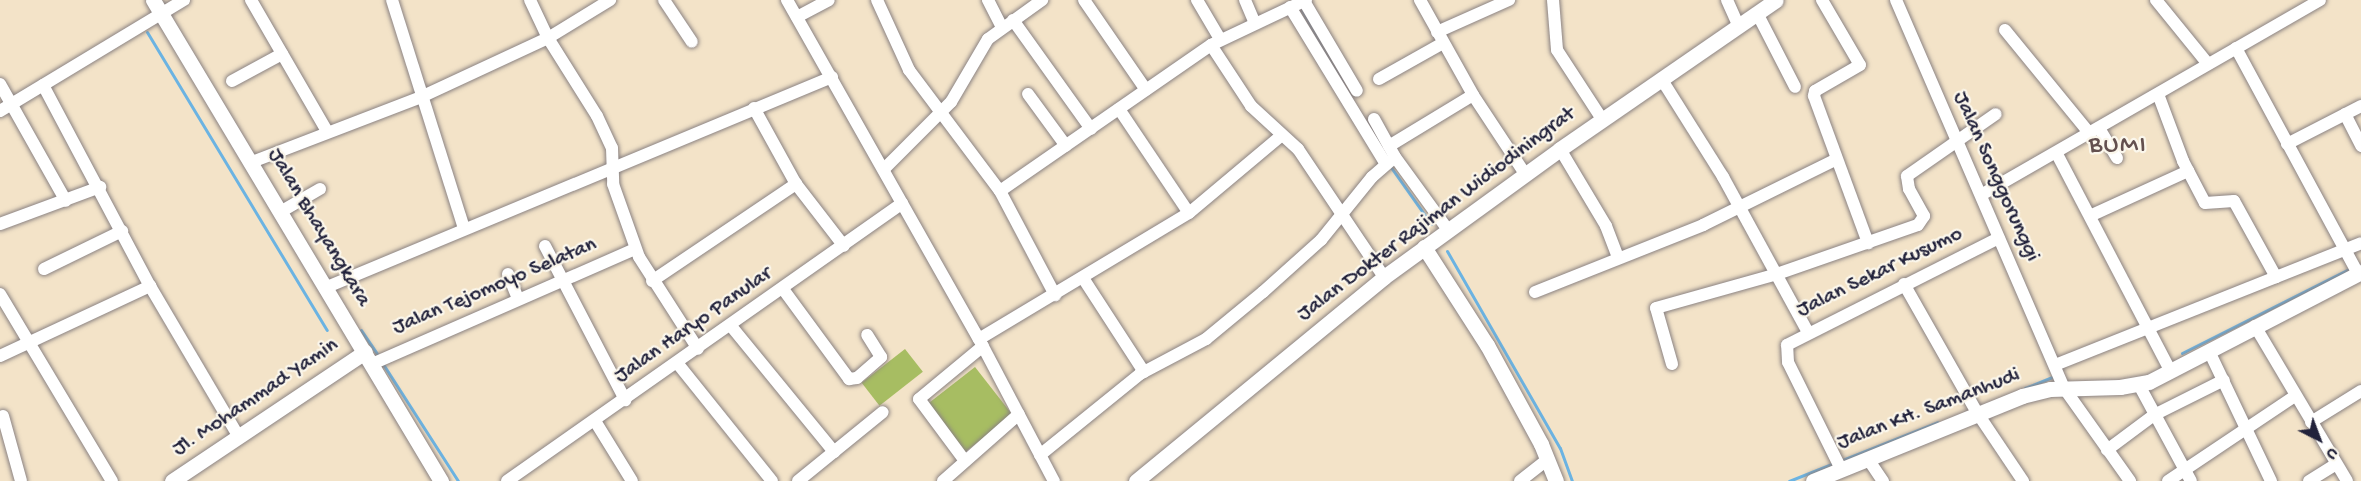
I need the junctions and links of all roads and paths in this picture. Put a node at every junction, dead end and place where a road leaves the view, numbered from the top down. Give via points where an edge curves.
1 (153, 0) edge
2 (184, 0) edge
3 (251, 0) edge
4 (392, 0) edge
5 (530, 0) edge
6 (610, 0) edge
7 (664, 0) edge
8 (787, 0) edge
9 (829, 0) edge
10 (877, 0) edge
11 (988, 0) edge
12 (1042, 0) edge
13 (1084, 0) edge
14 (1197, 0) edge
15 (1245, 0) edge
16 (1420, 0) edge
17 (1509, 0) edge
18 (1553, 0) edge
19 (1727, 0) edge
20 (1776, 0) edge
21 (1822, 0) edge
22 (1896, 0) edge
23 (2320, 0) edge
24 (2161, 2) edge
25 (1298, 3) edge
26 (1491, 3) edge
27 (1757, 13) junction
28 (161, 14) junction
29 (797, 17) junction
30 (1013, 20) junction
31 (1255, 23) junction
32 (1738, 25) junction
33 (1002, 28) junction
34 (2005, 30) dead end
35 (1440, 37) junction
36 (548, 38) junction
37 (692, 42) dead end
38 (1216, 42) junction
39 (2236, 48) junction
40 (282, 54) junction
41 (2208, 64) junction
42 (832, 77) junction
43 (1379, 79) dead end
44 (1662, 80) junction
45 (232, 81) dead end
46 (0, 84) edge
47 (43, 85) junction
48 (1795, 87) dead end
49 (1146, 90) junction
50 (1358, 91) dead end
51 (1028, 94) dead end
52 (2158, 94) junction
53 (1473, 95) junction
54 (421, 97) junction
55 (11, 104) junction
56 (2361, 106) edge
57 (754, 108) junction
58 (1119, 109) junction
59 (0, 111) edge
60 (940, 114) junction
61 (1996, 114) dead end
62 (2345, 114) junction
63 (1374, 119) dead end
64 (1602, 119) junction
65 (1091, 129) junction
66 (327, 131) junction
67 (2095, 131) junction
68 (1282, 135) junction
69 (1955, 142) junction
70 (2287, 144) junction
71 (1066, 146) junction
72 (2361, 146) edge
73 (1560, 149) junction
74 (2057, 154) junction
75 (1390, 158) junction
76 (2117, 158) dead end
77 (1837, 159) junction
78 (252, 162) junction
79 (612, 166) junction
80 (884, 169) junction
81 (2188, 171) junction
82 (1525, 174) junction
83 (796, 184) junction
84 (100, 187) junction
85 (320, 189) dead end
86 (1000, 191) junction
87 (1981, 195) junction
88 (66, 201) junction
89 (902, 203) junction
90 (1738, 207) junction
91 (282, 211) junction
92 (1189, 213) junction
93 (2092, 215) junction
94 (1341, 216) junction
95 (0, 224) edge
96 (464, 228) junction
97 (1448, 230) junction
98 (122, 231) junction
99 (1999, 238) junction
100 (1868, 243) junction
101 (2361, 243) edge
102 (545, 246) dead end
103 (844, 246) junction
104 (1424, 247) junction
105 (636, 249) junction
106 (2345, 249) junction
107 (1618, 257) junction
108 (44, 269) dead end
109 (2356, 269) edge
110 (508, 274) dead end
111 (1777, 274) junction
112 (1384, 277) junction
113 (2276, 277) junction
114 (1083, 278) junction
115 (561, 281) junction
116 (652, 281) junction
117 (1904, 284) junction
118 (150, 286) junction
119 (327, 286) junction
120 (783, 289) junction
121 (1536, 292) dead end
122 (0, 294) edge
123 (1055, 295) junction
124 (518, 299) junction
125 (731, 326) junction
126 (2255, 326) junction
127 (2148, 327) junction
128 (1808, 332) junction
129 (867, 335) dead end
130 (31, 342) junction
131 (981, 342) junction
132 (698, 350) junction
133 (2209, 351) junction
134 (0, 356) edge
135 (375, 359) junction
136 (678, 364) junction
137 (1672, 364) dead end
138 (2170, 370) junction
139 (1144, 372) junction
140 (2059, 376) junction
141 (2224, 380) junction
142 (2139, 385) junction
143 (2361, 391) edge
144 (2295, 396) junction
145 (625, 400) junction
146 (1975, 409) junction
147 (883, 412) dead end
148 (1019, 414) junction
149 (2154, 415) junction
150 (3, 416) dead end
151 (595, 421) junction
152 (2311, 422) junction
153 (2247, 426) junction
154 (239, 437) junction
155 (2107, 450) junction
156 (834, 452) junction
157 (1040, 455) junction
158 (1548, 459) junction
159 (1868, 459) junction
160 (965, 461) junction
161 (2336, 464) junction
162 (1840, 467) junction
163 (2184, 468) junction
164 (2124, 479) edge
165 (628, 480) edge
166 (21, 481) edge
167 (112, 481) edge
168 (172, 481) edge
169 (441, 481) edge
170 (507, 481) edge
171 (772, 481) edge
172 (798, 481) edge
173 (943, 481) edge
174 (1054, 481) edge
175 (1136, 481) edge
176 (1520, 481) edge
177 (1556, 481) edge
178 (1813, 481) edge
179 (1882, 481) edge
180 (2023, 481) edge
181 (2168, 481) edge
182 (2191, 481) edge
183 (2271, 481) edge
184 (2308, 481) edge
185 (2347, 481) edge

1 - 28 main road, Jalan Bhayangkara
2 - 28 street
3 - 40 street
4 - 54 street
5 - 36 street
6 - 36 street
7 - 37 street
8 - 29 street
9 - 29 street
10 - 60 street via 900,53
11 - 33 street
12 - 30 street
13 - 49 street
14 - 38 street
15 - 31 street
16 - 35 street
17 - 26 street
18 - 64 street via 1557,50
19 - 32 street
20 - 27 main road, Jalan Dokter Rajiman Widiodiningrat
21 - 77 street via 1860,65 1814,93
22 - 69 street, Jalan Songgorunggi
23 - 39 street
24 - 41 street
25 - 31 street
25 - 50 street
25 - 75 street
26 - 35 street
27 - 32 main road, Jalan Dokter Rajiman Widiodiningrat
27 - 48 street
28 - 47 street
28 - 78 main road, Jalan Bhayangkara
29 - 42 street
30 - 33 street
30 - 65 street
31 - 38 street
32 - 44 main road, Jalan Dokter Rajiman Widiodiningrat
33 - 60 street via 979,49 958,93
34 - 67 street
35 - 43 street
35 - 53 street
36 - 54 street
36 - 79 street via 597,116 612,148
38 - 49 street
38 - 68 street via 1251,106
39 - 41 street
39 - 70 street
40 - 45 street
40 - 66 street
41 - 52 street
42 - 57 street
42 - 80 street
44 - 64 main road, Jalan Dokter Rajiman Widiodiningrat
44 - 90 street
46 - 55 street
47 - 55 street
47 - 84 street
49 - 58 street
51 - 71 street
52 - 67 street
52 - 81 street
53 - 75 street
53 - 82 street
54 - 66 street
54 - 96 street
55 - 59 street
55 - 88 street
56 - 62 street
57 - 79 street
57 - 83 street
58 - 65 street
58 - 92 street
60 - 80 street
60 - 86 street
61 - 69 street
62 - 70 street
62 - 72 street
63 - 75 street
64 - 73 main road, Jalan Dokter Rajiman Widiodiningrat
65 - 71 street
66 - 78 street
67 - 74 street
67 - 76 street
68 - 92 street
68 - 94 street via 1316,174
69 - 87 street, Jalan Songgorunggi
69 - 100 street via 1907,176 1909,189 1924,216 1922,223
70 - 106 street
71 - 86 street
73 - 82 main road, Jalan Dokter Rajiman Widiodiningrat
73 - 107 street via 1602,220
74 - 87 street
74 - 93 street
75 - 94 street
75 - 97 street
77 - 90 street
77 - 100 street
78 - 91 main road, Jalan Bhayangkara
79 - 96 street
79 - 105 street via 613,184
80 - 89 street
81 - 93 street
81 - 113 street via 2205,203 2234,201
82 - 97 main road, Jalan Dokter Rajiman Widiodiningrat
83 - 103 street
83 - 116 street
84 - 88 street
84 - 98 street
85 - 91 street
86 - 123 street
87 - 99 street, Jalan Songgorunggi
88 - 95 street
89 - 103 street, Jalan Haryo Panular
89 - 131 street
90 - 107 street via 1703,225
90 - 111 street
91 - 119 main road, Jalan Bhayangkara
92 - 114 street
93 - 127 street
94 - 112 street
94 - 139 street via 1305,256 1206,339
96 - 119 street
97 - 104 main road, Jalan Dokter Rajiman Widiodiningrat
98 - 108 street
98 - 118 street
99 - 117 street, Jalan Sekar Kusumo
99 - 140 street, Jalan Songgorunggi
100 - 111 street
101 - 106 street
102 - 115 street
103 - 120 street, Jalan Haryo Panular
104 - 112 main road, Jalan Dokter Rajiman Widiodiningrat
104 - 158 main road via 1487,345
105 - 115 street, Jalan Tejomoyo Selatan
105 - 116 street
106 - 109 street
106 - 113 street
107 - 121 street
109 - 126 main road, Jalan KH. Samanhudi
110 - 124 street
111 - 128 street
111 - 137 street via 1656,308
112 - 175 main road, Jalan Dokter Rajiman Widiodiningrat
113 - 127 street
114 - 123 street
114 - 139 street
115 - 124 street, Jalan Tejomoyo Selatan
115 - 145 street
116 - 132 street
117 - 128 street, Jalan Sekar Kusumo
117 - 146 street
118 - 130 street
118 - 154 street
119 - 135 main road, Jalan Bhayangkara
120 - 125 street, Jalan Haryo Panular
120 - 129 street via 849,379 857,378 881,357
122 - 130 street
123 - 131 street
124 - 135 street, Jalan Tejomoyo Selatan
125 - 132 street, Jalan Haryo Panular
125 - 156 street
126 - 133 main road, Jalan KH. Samanhudi
126 - 144 street
127 - 138 street
127 - 140 street
128 - 162 street, Jalan Sekar Kusumo via 1791,342 1786,357
130 - 134 street
130 - 167 street
131 - 148 street
131 - 160 street via 919,399
132 - 136 street, Jalan Haryo Panular
133 - 138 main road, Jalan KH. Samanhudi
133 - 141 street
135 - 154 main road, Jl. Mohammad Yamin
135 - 169 main road, Jalan Bhayangkara
136 - 145 street, Jalan Haryo Panular
136 - 171 street
138 - 142 main road, Jalan KH. Samanhudi
139 - 157 street
140 - 142 main road, Jalan KH. Samanhudi
140 - 146 main road, Jalan KH. Samanhudi via 2022,396
140 - 155 street, Jalan Songgorunggi
141 - 149 street
141 - 153 street
142 - 149 street
143 - 152 street
144 - 152 street
144 - 153 street
145 - 151 street, Jalan Haryo Panular
146 - 159 main road, Jalan KH. Samanhudi
146 - 180 street
147 - 156 street
148 - 157 street
148 - 160 street
149 - 155 street
149 - 163 street
150 - 166 street
151 - 165 street
151 - 170 street, Jalan Haryo Panular
152 - 161 street
153 - 163 street
153 - 183 street
154 - 168 main road, Jl. Mohammad Yamin
155 - 164 street, Jalan Songgorunggi
156 - 172 street
157 - 174 street
158 - 176 street
158 - 177 main road
159 - 162 main road, Jalan KH. Samanhudi
159 - 179 street
160 - 173 street
161 - 184 street
161 - 185 street
162 - 178 main road, Jalan KH. Samanhudi
163 - 181 street
163 - 182 street

